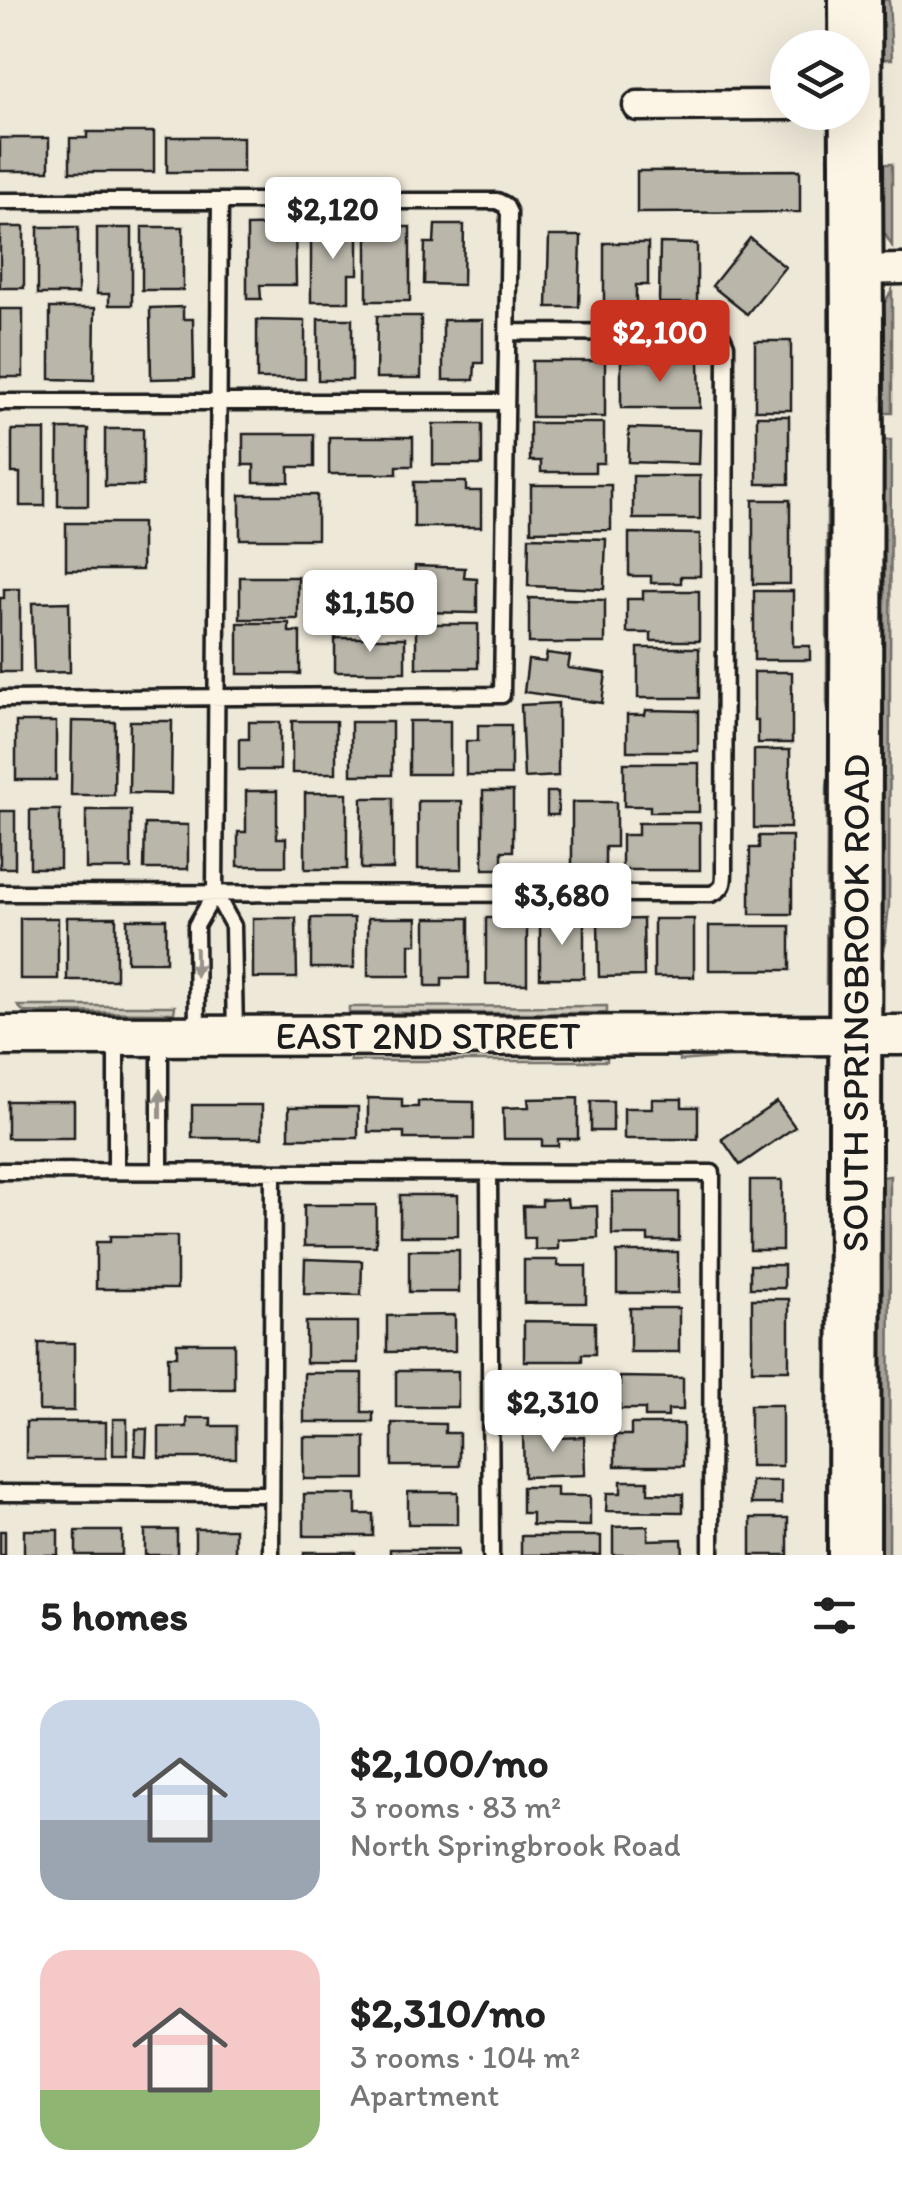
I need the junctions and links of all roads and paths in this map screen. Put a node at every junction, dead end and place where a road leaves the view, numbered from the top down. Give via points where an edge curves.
1 (855, 0) edge
2 (855, 30) edge
3 (638, 106) dead end
4 (770, 106) edge
5 (859, 130) edge
6 (220, 201) junction
7 (0, 202) edge
8 (880, 270) edge
9 (508, 332) junction
10 (0, 402) edge
11 (218, 402) junction
12 (506, 402) junction
13 (216, 697) junction
14 (0, 699) edge
15 (0, 893) edge
16 (215, 893) junction
17 (879, 1035) edge
18 (0, 1036) edge
19 (116, 1036) junction
20 (179, 1036) junction
21 (235, 1036) junction
22 (0, 1171) edge
23 (116, 1171) junction
24 (160, 1171) junction
25 (273, 1172) junction
26 (489, 1172) junction
27 (0, 1493) edge
28 (271, 1494) junction
29 (271, 1555) edge
30 (491, 1555) edge
31 (711, 1555) edge
32 (854, 1555) edge

1 - 2 highway, SOUTH SPRINGBROOK ROAD
3 - 4 street
5 - 8 highway, SOUTH SPRINGBROOK ROAD
6 - 7 lane
6 - 9 lane via 497,201 509,213
6 - 11 lane
8 - 17 highway, SOUTH SPRINGBROOK ROAD via 857,452
9 - 12 lane
9 - 16 lane via 714,333 726,344 724,885 712,894
10 - 11 lane
11 - 12 lane
11 - 13 lane
12 - 13 lane via 502,694
13 - 14 lane
13 - 16 lane
15 - 16 lane
16 -> 20 lane via 196,926
16 - 21 lane via 233,926
17 - 21 street, EAST 2ND STREET
17 - 32 highway, SOUTH SPRINGBROOK ROAD
18 - 19 street, EAST 2ND STREET
19 - 20 street, EAST 2ND STREET
19 - 23 lane
20 - 21 street, EAST 2ND STREET
24 -> 20 lane
22 - 23 lane
23 - 24 lane
24 - 25 lane
25 - 26 lane
25 - 28 lane
26 - 30 lane
26 - 31 lane via 712,1172
27 - 28 lane
28 - 29 lane

